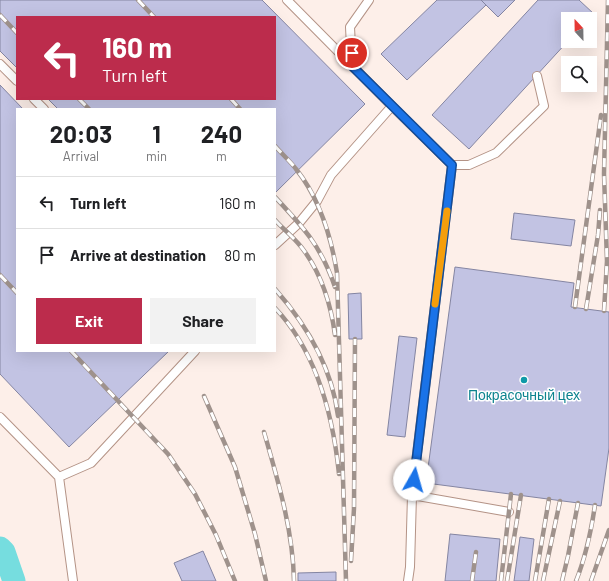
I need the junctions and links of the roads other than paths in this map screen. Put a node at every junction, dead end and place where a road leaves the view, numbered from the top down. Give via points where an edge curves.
1 (287, 0) edge
2 (369, 0) edge
3 (0, 64) edge
4 (352, 66) junction
5 (537, 76) dead end
6 (16, 80) edge
7 (35, 100) edge
8 (392, 106) junction
9 (43, 108) edge
10 (452, 165) junction
11 (276, 244) edge
12 (194, 352) edge
13 (0, 417) edge
14 (60, 477) junction
15 (412, 495) junction
16 (509, 512) dead end
17 (73, 581) edge
18 (408, 581) edge

1 - 4 lane
2 - 4 lane via 350,27
3 - 6 lane
4 - 8 lane
5 - 10 lane via 544,106 496,153 469,165
7 - 9 lane
8 - 10 lane
8 - 11 lane via 331,175 317,201 299,223
10 - 15 lane
12 - 14 lane via 90,463
13 - 14 lane
14 - 17 lane
15 - 16 lane
15 - 18 lane

